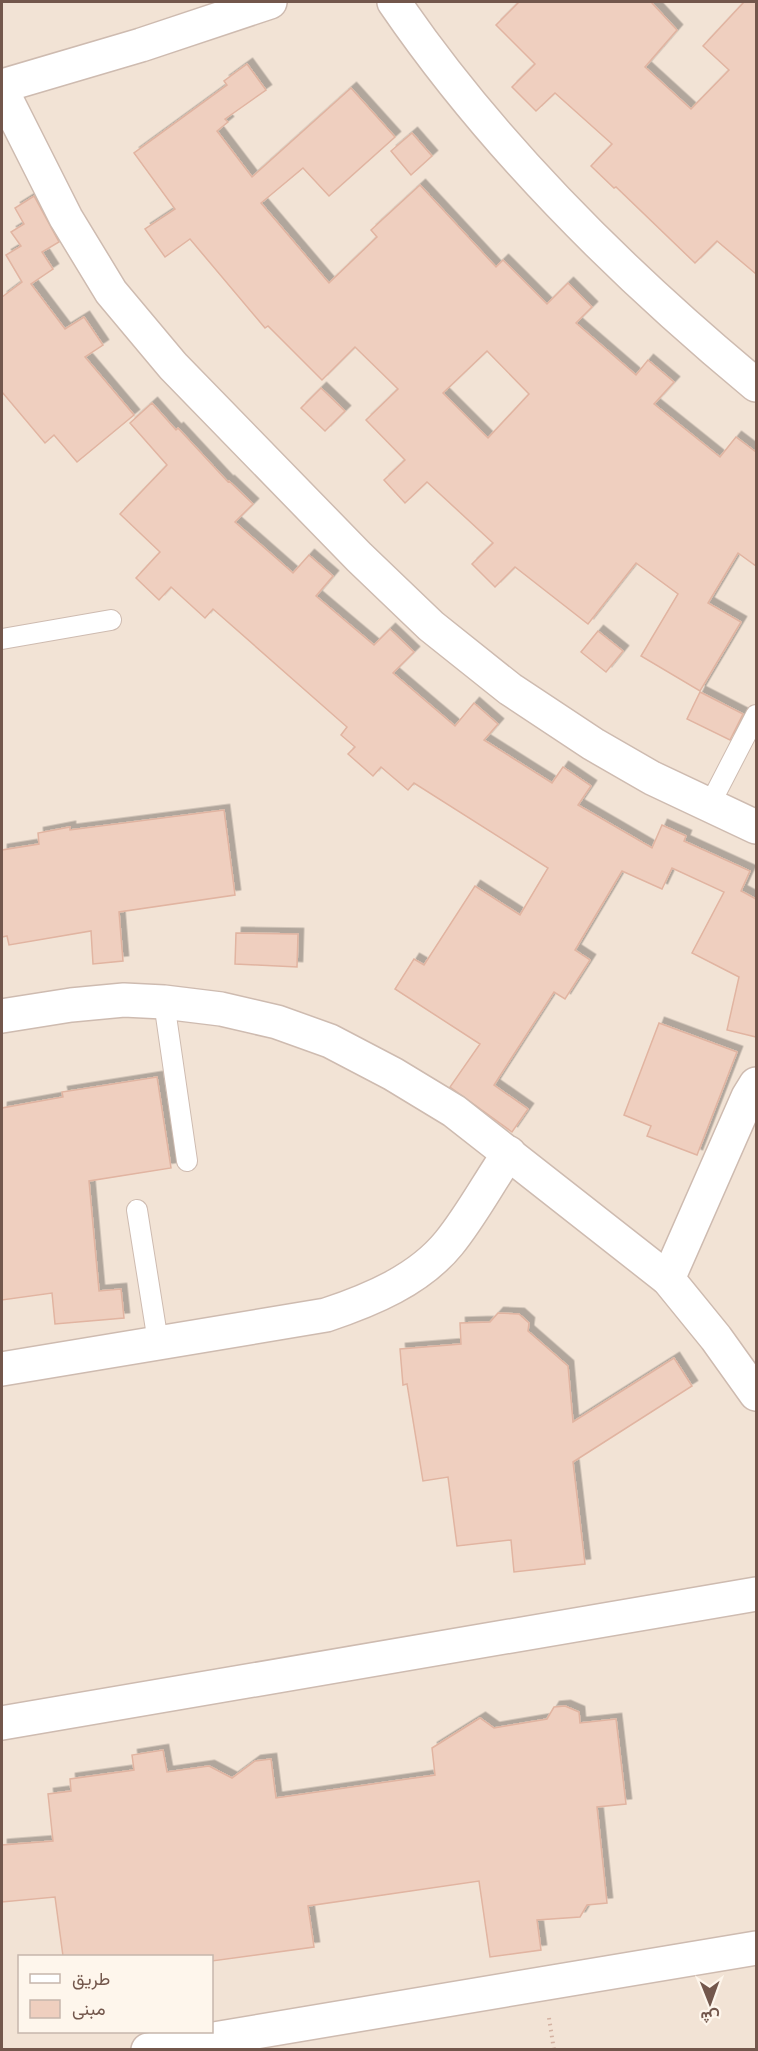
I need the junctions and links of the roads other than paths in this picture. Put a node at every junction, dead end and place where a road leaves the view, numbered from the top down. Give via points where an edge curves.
1 (270, 2) edge
2 (394, 2) edge
3 (4, 102) edge
4 (756, 385) edge
5 (111, 620) dead end
6 (2, 639) edge
7 (756, 715) edge
8 (709, 806) junction
9 (756, 827) edge
10 (164, 1002) junction
11 (2, 1016) edge
12 (756, 1084) edge
13 (508, 1153) junction
14 (187, 1161) dead end
15 (136, 1210) dead end
16 (668, 1279) junction
17 (158, 1342) junction
18 (2, 1369) edge
19 (756, 1394) edge
20 (756, 1594) edge
21 (2, 1723) edge
22 (756, 1948) edge
23 (148, 2049) edge

1 - 3 street via 141,45
2 - 4 street via 431,56 555,198 691,331
3 - 8 street via 111,292 173,366 359,557 431,626 510,689 593,744
5 - 6 lane
7 - 8 lane
8 - 9 street
10 - 11 street via 114,1001
10 - 13 street via 277,1022 330,1041 454,1111
10 - 14 lane
12 - 16 street
13 - 16 street
13 - 17 street via 449,1244 393,1288 326,1315
15 - 17 lane
16 - 19 street
17 - 18 street
20 - 21 street
22 - 23 street

